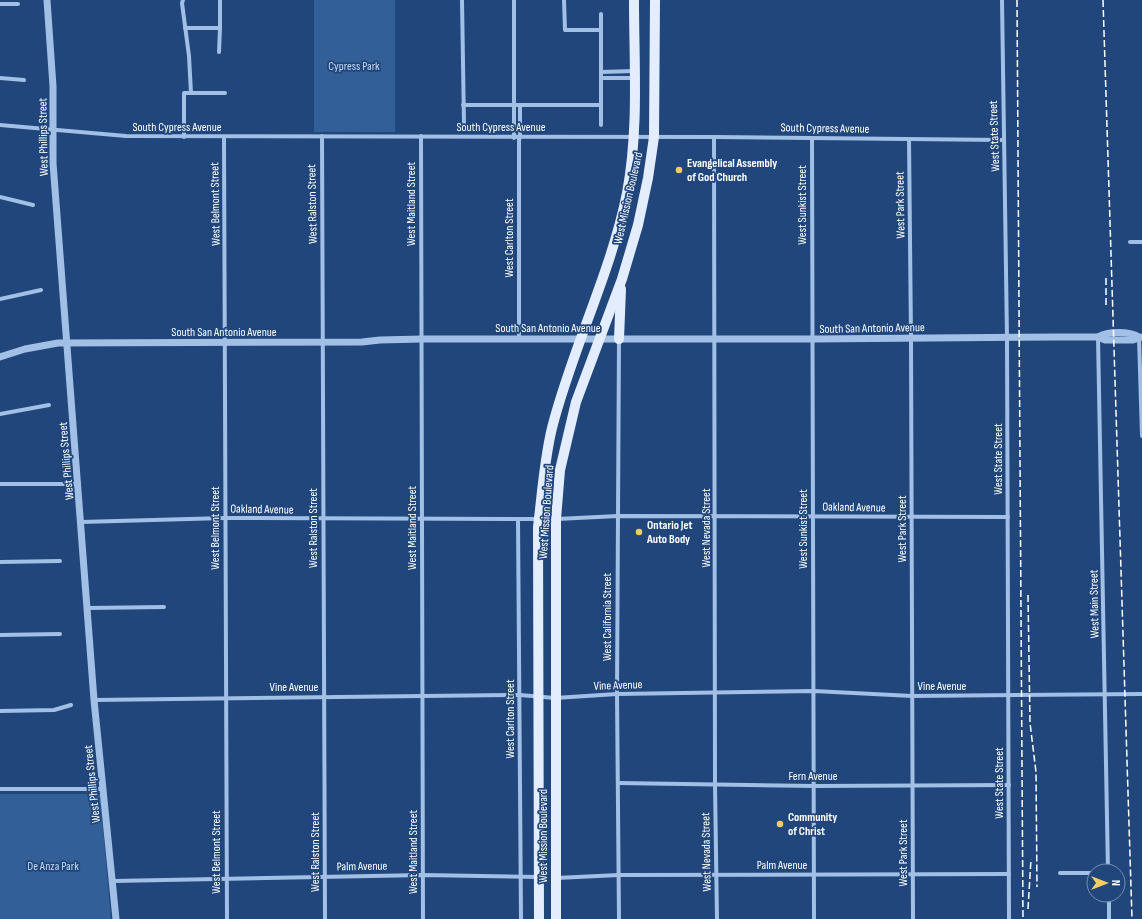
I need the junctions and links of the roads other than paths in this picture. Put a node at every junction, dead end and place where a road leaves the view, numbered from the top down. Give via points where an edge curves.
1 (47, 0) edge
2 (184, 0) edge
3 (220, 0) edge
4 (462, 0) edge
5 (514, 0) edge
6 (564, 0) edge
7 (634, 0) edge
8 (655, 0) edge
9 (1002, 0) edge
10 (0, 4) edge
11 (18, 4) dead end
12 (601, 14) dead end
13 (185, 28) junction
14 (220, 28) junction
15 (601, 30) junction
16 (219, 52) dead end
17 (601, 72) junction
18 (634, 74) junction
19 (0, 78) edge
20 (601, 78) junction
21 (24, 80) dead end
22 (191, 93) junction
23 (225, 93) dead end
24 (463, 105) junction
25 (514, 105) junction
26 (520, 105) junction
27 (601, 105) junction
28 (464, 124) dead end
29 (0, 125) edge
30 (601, 125) dead end
31 (52, 131) junction
32 (322, 136) junction
33 (421, 136) junction
34 (184, 137) junction
35 (224, 137) junction
36 (635, 137) junction
37 (654, 137) junction
38 (714, 137) junction
39 (518, 138) junction
40 (812, 138) junction
41 (909, 140) junction
42 (1003, 140) junction
43 (0, 197) edge
44 (33, 205) dead end
45 (1130, 242) dead end
46 (1142, 242) edge
47 (622, 279) junction
48 (41, 290) dead end
49 (0, 299) edge
50 (1098, 337) junction
51 (1141, 337) edge
52 (911, 338) junction
53 (1008, 338) junction
54 (422, 339) junction
55 (519, 339) junction
56 (580, 339) junction
57 (599, 339) junction
58 (619, 339) junction
59 (715, 339) junction
60 (813, 339) junction
61 (324, 342) junction
62 (226, 343) junction
63 (68, 344) junction
64 (0, 357) edge
65 (49, 405) dead end
66 (0, 414) edge
67 (1142, 436) edge
68 (0, 484) edge
69 (79, 484) junction
70 (618, 516) junction
71 (716, 516) junction
72 (812, 516) junction
73 (912, 517) junction
74 (1008, 517) junction
75 (225, 518) junction
76 (421, 518) junction
77 (518, 518) junction
78 (323, 519) junction
79 (539, 519) junction
80 (556, 519) junction
81 (82, 522) junction
82 (60, 561) dead end
83 (0, 562) edge
84 (164, 607) dead end
85 (87, 608) junction
86 (60, 634) dead end
87 (0, 635) edge
88 (814, 691) junction
89 (715, 693) junction
90 (617, 694) junction
91 (1106, 694) junction
92 (1142, 694) edge
93 (520, 695) junction
94 (423, 696) junction
95 (537, 696) junction
96 (912, 696) junction
97 (1009, 696) junction
98 (226, 697) junction
99 (324, 697) junction
100 (555, 698) junction
101 (94, 700) junction
102 (71, 705) dead end
103 (0, 711) edge
104 (618, 783) junction
105 (715, 784) junction
106 (912, 784) junction
107 (1009, 785) junction
108 (815, 786) junction
109 (0, 789) edge
110 (103, 789) junction
111 (1108, 863) edge
112 (1060, 873) dead end
113 (1086, 873) edge
114 (1009, 874) junction
115 (423, 875) junction
116 (619, 875) junction
117 (814, 875) junction
118 (913, 875) junction
119 (718, 876) junction
120 (325, 877) junction
121 (521, 877) junction
122 (539, 877) junction
123 (226, 878) junction
124 (556, 878) junction
125 (113, 881) junction
126 (1109, 903) edge
127 (116, 919) edge
128 (227, 919) edge
129 (325, 919) edge
130 (423, 919) edge
131 (521, 919) edge
132 (539, 919) edge
133 (556, 919) edge
134 (619, 919) edge
135 (717, 919) edge
136 (814, 919) edge
137 (912, 919) edge
138 (1009, 919) edge
139 (1109, 919) edge

1 - 31 street, West Phillips Street via 53,86
2 - 13 street via 182,3
3 - 14 street
4 - 24 street
5 - 25 street
6 - 15 street via 564,30
7 - 18 main road, West Mission Boulevard
8 - 37 main road, West Mission Boulevard
9 - 42 street, West State Street
10 - 11 street
12 - 15 street
13 - 14 street
13 - 22 street
14 - 16 street
15 - 17 street
17 - 18 street
17 - 20 street
18 - 20 street
18 - 36 main road, West Mission Boulevard
19 - 21 street
20 - 27 street
22 - 23 street
22 - 34 street via 184,93
24 - 25 street
24 - 28 street
25 - 26 street
25 - 39 street
26 - 27 street
26 - 39 street
27 - 30 street
29 - 31 street, South Cypress Avenue
31 - 34 street, South Cypress Avenue
31 - 63 street, West Phillips Street
32 - 33 street, South Cypress Avenue
32 - 35 street, South Cypress Avenue
32 - 61 street, West Ralston Street
33 - 39 street, South Cypress Avenue
33 - 54 street, West Maitland Street
34 - 35 street, South Cypress Avenue
35 - 62 street, West Belmont Street
36 - 37 street, South Cypress Avenue
36 - 39 street, South Cypress Avenue
36 - 56 main road, West Mission Boulevard via 616,237
37 - 38 street, South Cypress Avenue
37 - 47 main road, West Mission Boulevard via 638,225
38 - 40 street, South Cypress Avenue
38 - 59 street, West Nevada Street
39 - 55 street, West Carlton Street
40 - 41 street, South Cypress Avenue
40 - 60 street, West Sunkist Street
41 - 42 street, South Cypress Avenue
41 - 52 street, West Park Street
42 - 53 street, West State Street via 1006,174
43 - 44 street
45 - 46 street
47 - 57 main road, West Mission Boulevard
47 - 58 main road
48 - 49 street
50 - 51 street, South San Antonio Avenue via 1105,340 1133,340
50 - 53 street, South San Antonio Avenue
50 - 91 street, West Main Street
51 - 67 street
52 - 53 street, South San Antonio Avenue
52 - 60 street, South San Antonio Avenue
52 - 73 street, West Park Street
53 - 74 street, West State Street
54 - 55 street, South San Antonio Avenue
54 - 61 street, South San Antonio Avenue
54 - 76 street, West Maitland Street
55 - 56 street, South San Antonio Avenue
56 - 57 street, South San Antonio Avenue
56 - 79 main road, West Mission Boulevard via 552,429
57 - 58 street, South San Antonio Avenue
57 - 80 main road, West Mission Boulevard via 576,402 560,470
58 - 59 street, South San Antonio Avenue
58 - 70 street, West California Street
59 - 60 street, South San Antonio Avenue
59 - 71 street, West Nevada Street
60 - 72 street, West Sunkist Street
61 - 62 street, South San Antonio Avenue
61 - 78 street, West Ralston Street
62 - 63 street, South San Antonio Avenue
62 - 75 street, West Belmont Street
63 - 64 street, South San Antonio Avenue via 25,349
63 - 69 street, West Phillips Street
65 - 66 street
68 - 69 street
69 - 81 street, West Phillips Street
70 - 71 street, Oakland Avenue
70 - 80 street, Oakland Avenue
70 - 90 street, West California Street
71 - 72 street, Oakland Avenue
71 - 89 street, West Nevada Street
72 - 73 street, Oakland Avenue
72 - 88 street, West Sunkist Street
73 - 74 street, Oakland Avenue
73 - 96 street, West Park Street
74 - 97 street, West State Street
75 - 78 street, Oakland Avenue
75 - 81 street, Oakland Avenue
75 - 98 street, West Belmont Street
76 - 77 street, Oakland Avenue
76 - 78 street, Oakland Avenue
76 - 94 street, West Maitland Street
77 - 79 street, Oakland Avenue
77 - 93 street, West Carlton Street
78 - 99 street, West Ralston Street
79 - 95 main road, West Mission Boulevard
80 - 100 main road, West Mission Boulevard
81 - 85 street, West Phillips Street
82 - 83 street
84 - 85 street
85 - 101 street, West Phillips Street
86 - 87 street
88 - 89 street, Vine Avenue
88 - 96 street, Vine Avenue
88 - 108 street, West Sunkist Street
89 - 90 street, Vine Avenue
89 - 105 street, West Nevada Street
90 - 100 street, Vine Avenue
90 - 104 street, West California Street
91 - 92 street, Vine Avenue
91 - 97 street, Vine Avenue
91 - 111 street, West Main Street
93 - 94 street, Vine Avenue
93 - 95 street, Vine Avenue
93 - 121 street, West Carlton Street
94 - 99 street, Vine Avenue
94 - 115 street, West Maitland Street
95 - 100 street, Vine Avenue
95 - 122 main road, West Mission Boulevard
96 - 97 street, Vine Avenue
96 - 106 street, West Park Street
97 - 107 street, West State Street
98 - 99 street, Vine Avenue
98 - 101 street, Vine Avenue
98 - 123 street, West Belmont Street
99 - 120 street, West Ralston Street
100 - 124 main road, West Mission Boulevard
101 - 110 street, West Phillips Street
102 - 103 street via 54,710
104 - 105 street, Fern Avenue
104 - 116 street, West California Street
105 - 108 street, Fern Avenue
105 - 119 street, West Nevada Street
106 - 107 street, Fern Avenue
106 - 108 street, Fern Avenue
106 - 118 street, West Park Street
107 - 114 street, West State Street
108 - 117 street, West Sunkist Street
109 - 110 street
110 - 125 street, West Phillips Street
112 - 113 street
114 - 118 street, Palm Avenue
114 - 138 street, West State Street
115 - 120 street, Palm Avenue
115 - 121 street, Palm Avenue
115 - 130 street, West Maitland Street
116 - 119 street, Palm Avenue
116 - 124 street, Palm Avenue
116 - 134 street, West California Street
117 - 118 street, Palm Avenue
117 - 119 street, Palm Avenue
117 - 136 street, West Sunkist Street
118 - 137 street, West Park Street
119 - 135 street, West Nevada Street
120 - 123 street, Palm Avenue
120 - 129 street, West Ralston Street
121 - 122 street, Palm Avenue
121 - 131 street, West Carlton Street
122 - 132 main road, West Mission Boulevard
123 - 125 street, Palm Avenue
123 - 128 street, West Belmont Street
124 - 133 main road, West Mission Boulevard
125 - 127 street, West Phillips Street
126 - 139 street

